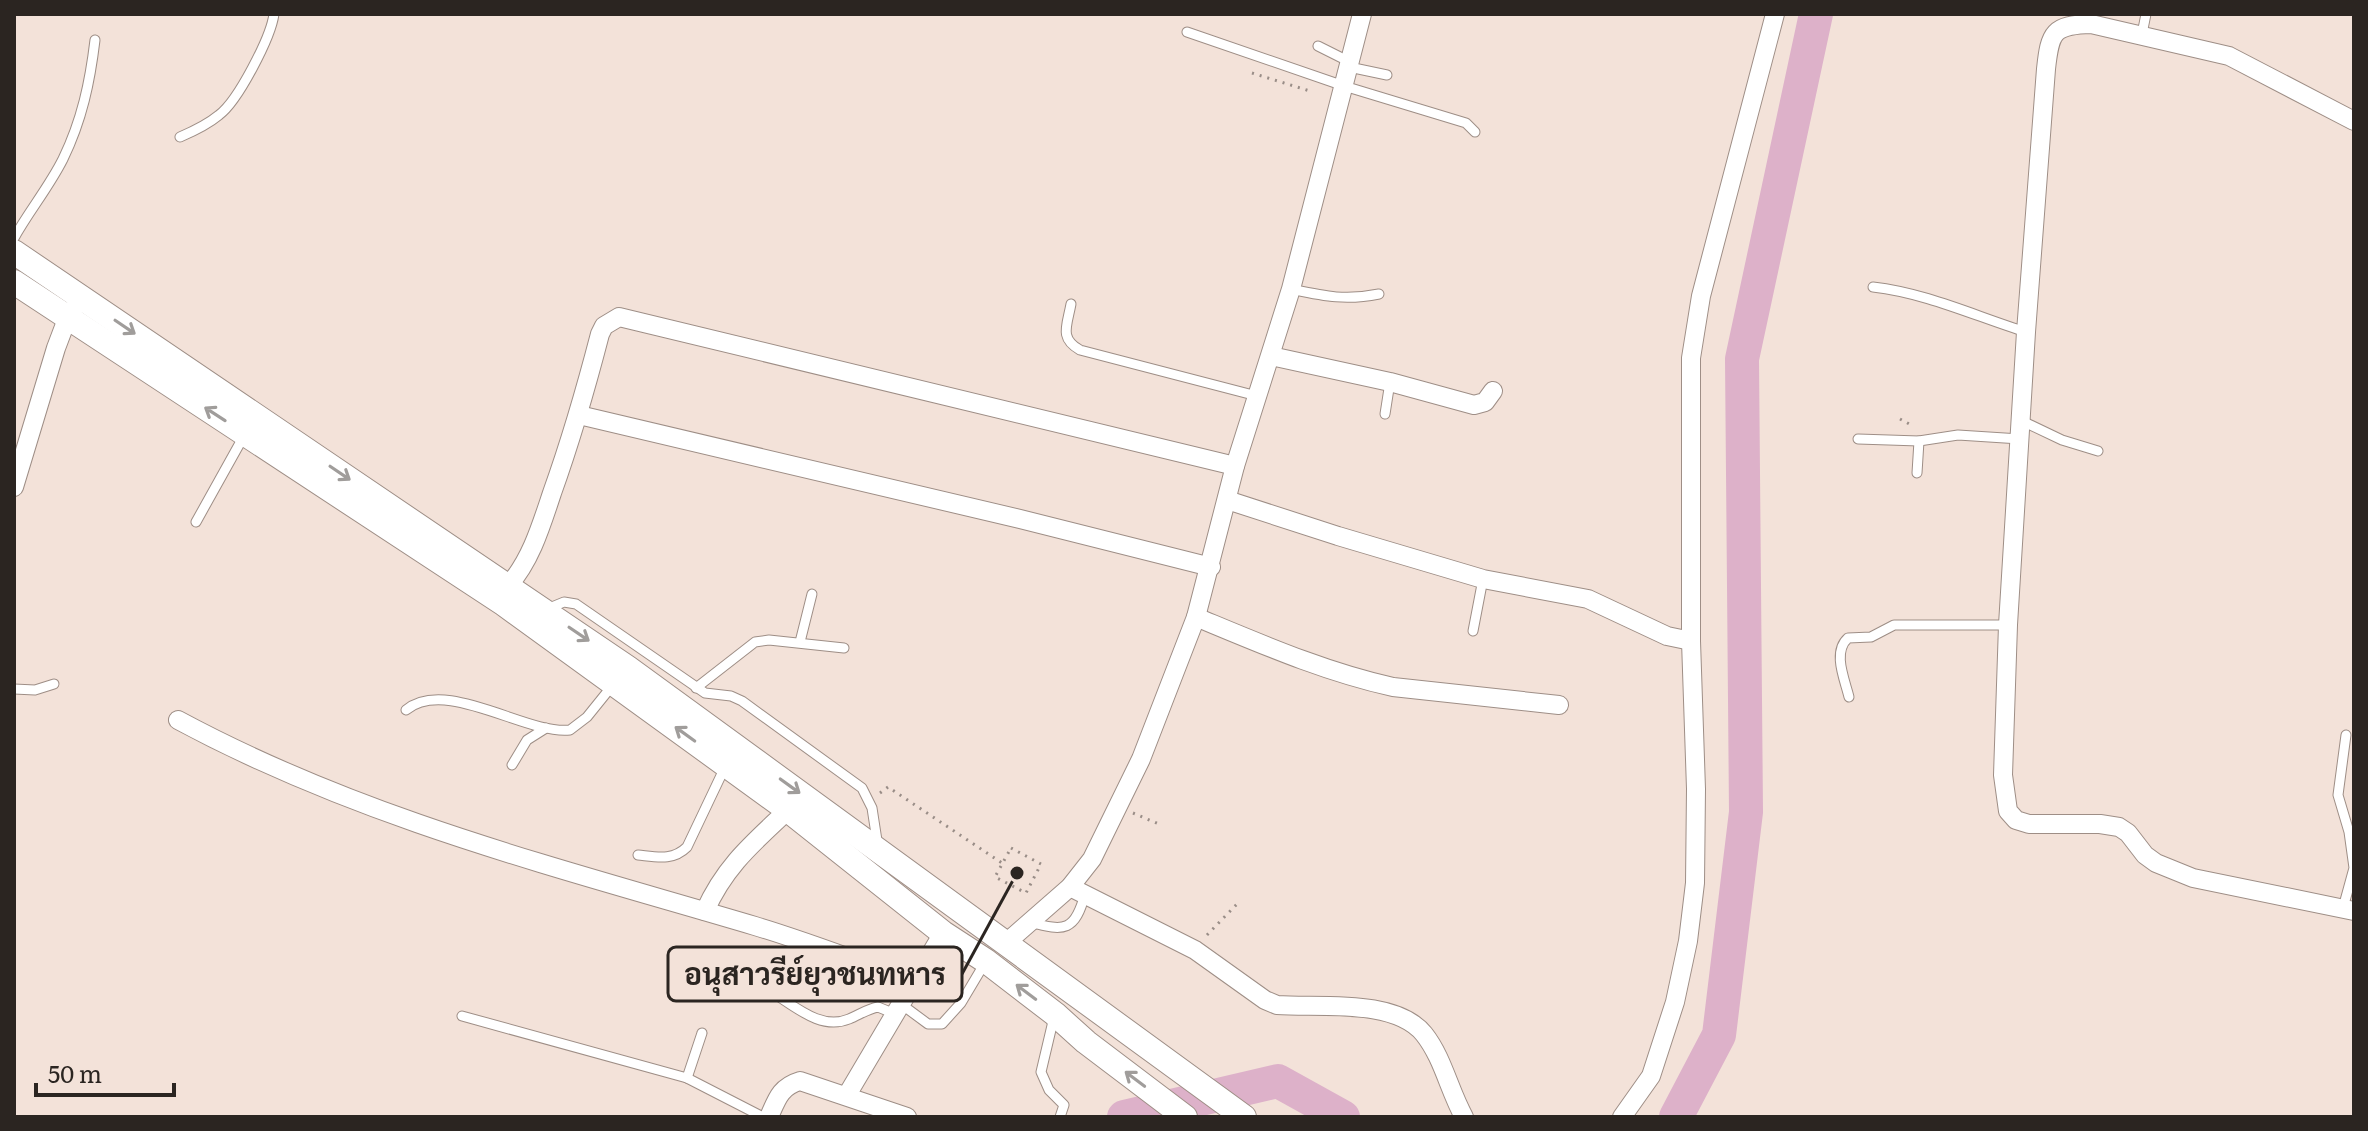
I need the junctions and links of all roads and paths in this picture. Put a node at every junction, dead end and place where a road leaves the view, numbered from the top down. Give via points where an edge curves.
1 (274, 14) edge
2 (1362, 14) edge
3 (2146, 14) edge
4 (1771, 15) edge
5 (1187, 32) dead end
6 (2142, 34) junction
7 (95, 40) dead end
8 (1318, 46) dead end
9 (1349, 64) junction
10 (1252, 73) dead end
11 (1387, 75) dead end
12 (1342, 93) junction
13 (2354, 121) edge
14 (1475, 132) dead end
15 (180, 137) dead end
16 (14, 238) edge
17 (14, 252) edge
18 (14, 282) edge
19 (1873, 287) dead end
20 (1291, 289) junction
21 (1379, 294) dead end
22 (81, 297) junction
23 (1071, 304) dead end
24 (67, 319) junction
25 (2026, 332) junction
26 (1271, 356) junction
27 (1390, 382) junction
28 (1493, 391) dead end
29 (1257, 396) junction
30 (1385, 414) dead end
31 (579, 415) junction
32 (2020, 430) junction
33 (245, 434) junction
34 (1858, 439) dead end
35 (1919, 441) junction
36 (2098, 451) dead end
37 (1235, 466) junction
38 (1917, 473) dead end
39 (14, 487) edge
40 (1227, 500) junction
41 (196, 522) dead end
42 (1211, 567) junction
43 (1483, 579) junction
44 (508, 586) junction
45 (812, 594) dead end
46 (544, 610) junction
47 (1196, 617) junction
48 (2008, 625) junction
49 (1473, 631) dead end
50 (1691, 641) junction
51 (800, 642) junction
52 (844, 648) dead end
53 (614, 683) junction
54 (54, 684) dead end
55 (696, 688) junction
56 (14, 689) edge
57 (1849, 697) dead end
58 (1559, 705) dead end
59 (406, 710) dead end
60 (178, 720) dead end
61 (546, 728) junction
62 (2346, 735) dead end
63 (726, 764) junction
64 (512, 765) dead end
65 (888, 787) dead end
66 (1119, 807) junction
67 (788, 810) junction
68 (1161, 825) dead end
69 (879, 851) junction
70 (638, 855) dead end
71 (1002, 863) junction
72 (1078, 891) junction
73 (1238, 903) dead end
74 (2348, 910) edge
75 (705, 911) junction
76 (1030, 922) junction
77 (943, 933) junction
78 (1006, 943) junction
79 (1195, 950) junction
80 (986, 961) junction
81 (916, 982) junction
82 (770, 991) dead end
83 (898, 1009) junction
84 (1055, 1014) junction
85 (462, 1016) dead end
86 (702, 1033) dead end
87 (687, 1078) junction
88 (847, 1095) junction
89 (766, 1117) edge
90 (907, 1117) edge
91 (1060, 1117) edge
92 (1185, 1117) edge
93 (1244, 1117) edge
94 (1464, 1117) edge
95 (1622, 1117) edge

1 - 15 lane via 235,98 221,114
2 - 9 street
3 - 6 lane
4 - 50 street via 1701,296 1691,358
5 - 12 lane
6 - 13 street via 2246,63
6 - 25 street via 2071,24 2060,27 2048,45
7 - 16 lane via 81,117 63,160
8 - 9 lane
9 - 11 lane
9 - 12 street
10 - 12 path
12 - 14 lane via 1466,123
12 - 20 street
17 - 22 main road
18 - 24 main road
19 - 25 lane via 1937,300
20 - 21 lane via 1337,299
20 - 26 street
22 - 24 street
22 -> 44 main road
23 - 29 lane via 1066,338 1080,350
33 -> 24 main road
24 - 39 street
25 - 32 street
26 - 27 street
26 - 29 street
27 - 28 street via 1474,405 1485,402
27 - 30 lane
29 - 37 street
31 - 37 street via 600,334 619,317
31 - 42 street
31 - 44 street via 523,569
32 - 35 lane
32 - 36 lane
32 - 48 street
33 - 41 lane
33 - 53 main road
34 - 35 lane
35 - 38 lane
37 - 40 street
40 - 42 street
40 - 43 street
42 - 47 street
43 - 49 lane
43 - 50 street via 1588,599 1667,636
44 - 46 main road
45 - 51 lane
46 - 55 lane via 564,602 576,604
46 -> 69 main road
47 - 58 street via 1370,682
47 - 66 street
48 - 57 lane via 1894,625 1871,637 1848,638 1840,649
48 - 74 street via 2003,775 2008,811 2016,820 2119,827 2145,855 2168,869
50 - 95 street via 1696,789 1688,941 1651,1076
51 - 52 lane
51 - 55 lane via 755,642
53 - 61 lane via 579,725 562,731
63 -> 53 main road
54 - 56 lane
55 - 69 lane via 742,701 862,788 872,808
59 - 61 lane via 425,700 449,702 491,709
60 - 75 street via 239,753 415,825
61 - 64 lane via 527,740
62 - 74 lane via 2338,795 2354,868
63 - 67 main road
63 - 70 lane via 679,856
65 - 71 path
66 - 68 path
66 - 72 street
67 - 75 street via 734,861
67 - 77 main road
69 - 78 main road
71 - 71 path via 995,877 1026,893 1041,864 1011,848
72 - 76 street
72 - 76 lane via 1076,920 1069,926
72 - 79 street
73 - 79 path
75 - 81 street
76 - 78 street
77 - 80 main road
77 - 81 street
78 - 93 main road
79 - 94 street via 1277,1005 1357,1008 1411,1021 1440,1061
80 - 83 lane via 942,1024 928,1024
84 -> 80 main road
81 - 83 street
82 - 83 lane via 819,1021 833,1023 878,1007
83 - 88 street
84 - 91 lane via 1041,1072 1064,1105
92 -> 84 main road
85 - 87 lane
86 - 87 lane
87 - 89 lane
88 - 89 street via 800,1081 780,1091
88 - 90 street

